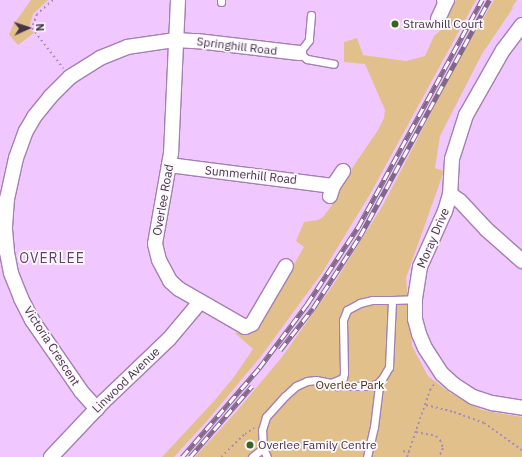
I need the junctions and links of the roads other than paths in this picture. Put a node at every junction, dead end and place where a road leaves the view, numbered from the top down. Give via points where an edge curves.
1 (178, 0) edge
2 (444, 0) edge
3 (311, 15) dead end
4 (438, 19) dead end
5 (522, 26) edge
6 (175, 40) junction
7 (299, 53) junction
8 (334, 64) dead end
9 (169, 165) junction
10 (342, 171) dead end
11 (450, 194) junction
12 (522, 260) edge
13 (286, 266) dead end
14 (392, 300) junction
15 (415, 300) junction
16 (200, 302) junction
17 (343, 378) junction
18 (331, 383) junction
19 (377, 384) junction
20 (353, 386) junction
21 (522, 408) edge
22 (97, 409) junction
23 (262, 448) junction
24 (51, 457) edge
25 (252, 457) edge
26 (267, 457) edge
27 (367, 457) edge

1 - 6 street, Overlee Road
2 - 4 street via 447,0
3 - 7 lane via 309,40
5 - 11 street, Moray Drive via 503,50 466,115 452,159
6 - 7 street, Springhill Road via 196,40
6 - 9 street, Overlee Road
6 - 22 street, Victoria Crescent via 127,47 100,58 70,77 50,96 26,131 16,158 7,199 6,246 15,284 25,308 74,382
7 - 8 lane, Springhill Road via 307,59
9 - 10 street, Summerhill Road via 331,191
9 - 16 street, Overlee Road via 156,239 158,260 170,281
11 - 12 street
11 - 15 street, Moray Drive via 420,267
13 - 16 street, Overlee Road via 249,327 241,326
14 - 15 lane
14 - 17 lane via 372,300 347,310 343,320
14 - 19 lane via 389,367
15 - 21 street, Moray Drive via 415,319 419,334 442,374 452,384 473,397
16 - 22 street, Linwood Avenue via 169,339
17 - 18 lane
17 - 20 lane
18 - 20 lane via 337,386
18 - 23 lane via 307,381 296,386 285,396 266,417
19 - 20 lane
19 - 27 lane via 379,388 374,428
22 - 24 street, Linwood Avenue
23 - 25 lane
23 - 26 lane

